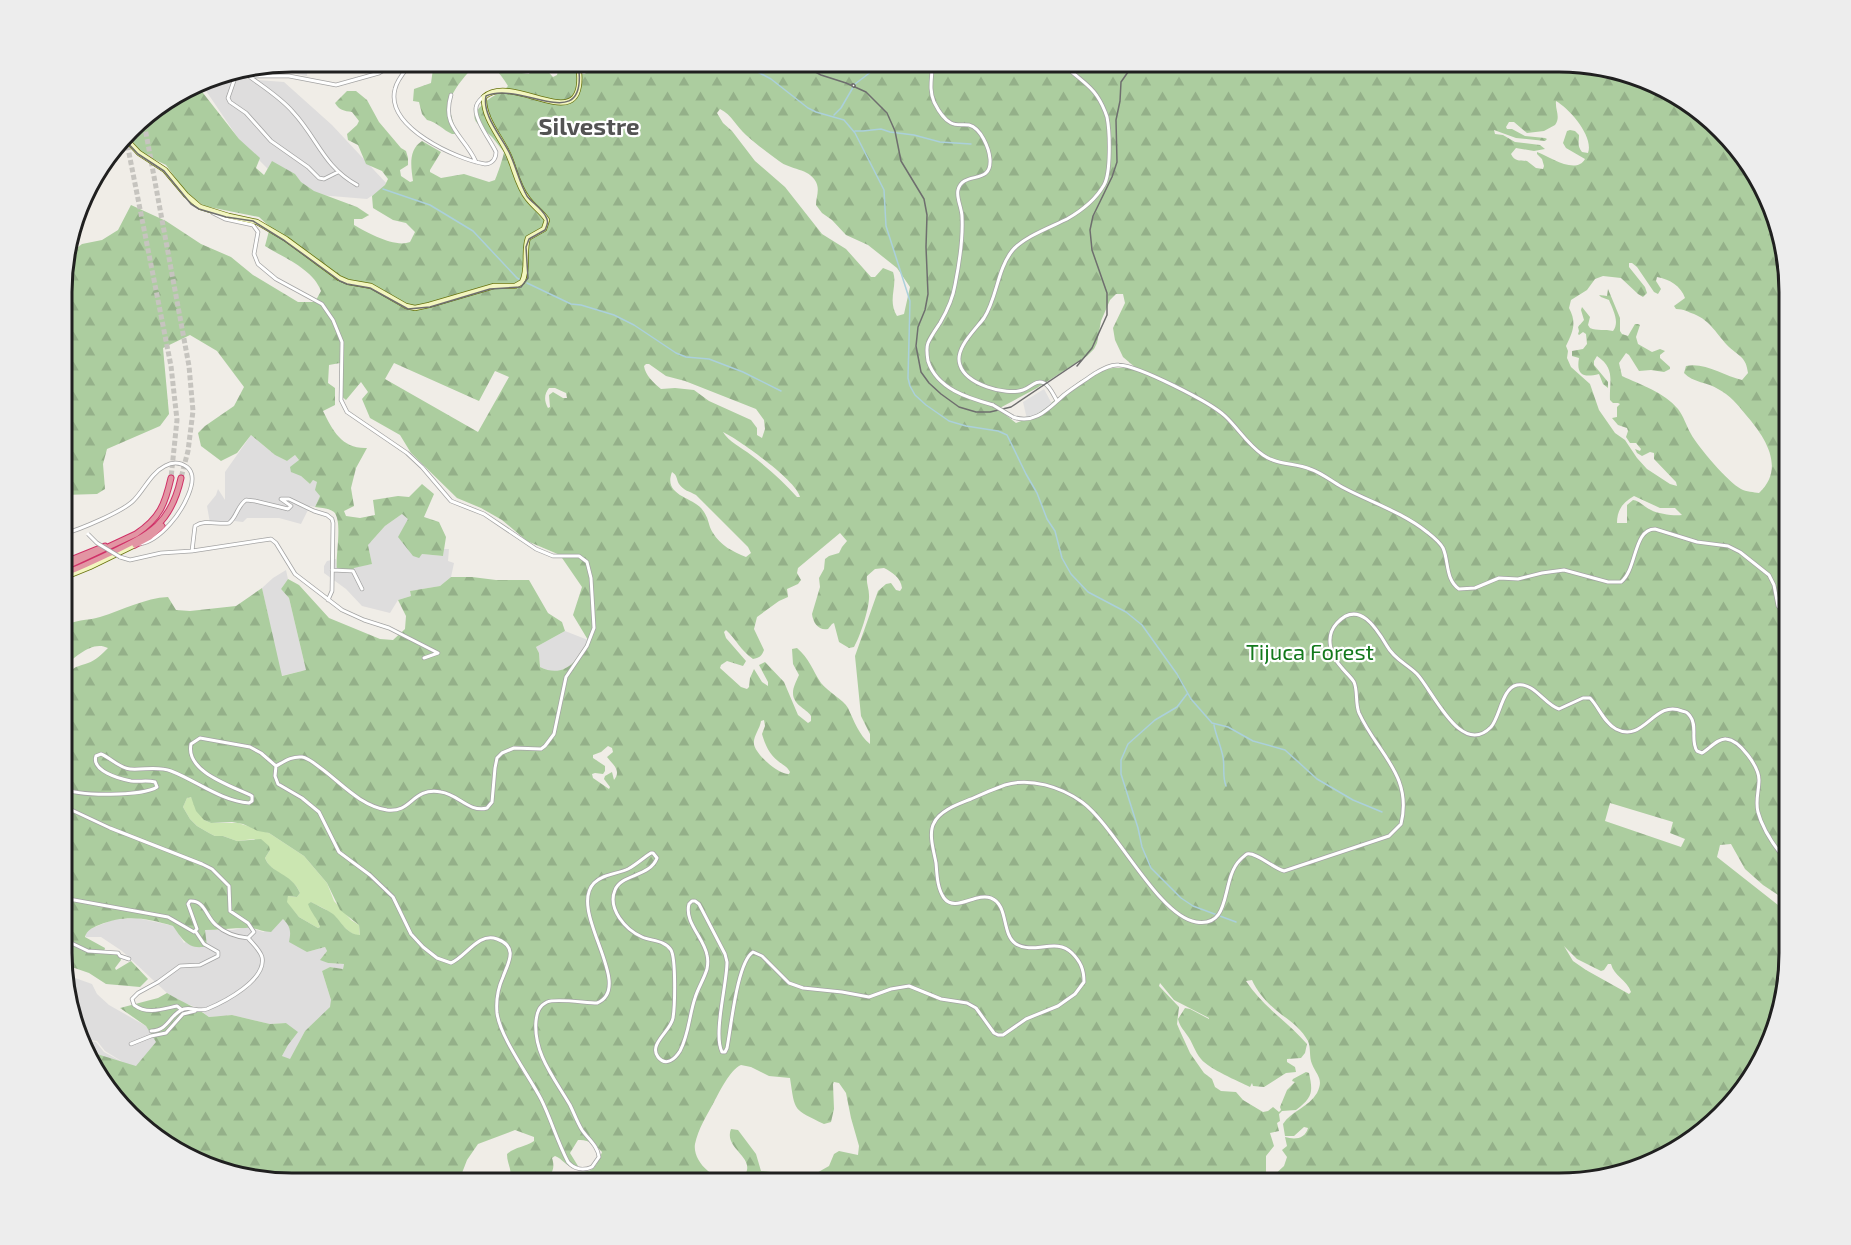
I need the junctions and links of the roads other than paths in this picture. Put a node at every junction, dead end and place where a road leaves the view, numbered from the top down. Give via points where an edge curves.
1 (382, 72) edge
2 (404, 72) edge
3 (579, 72) edge
4 (931, 72) edge
5 (1073, 72) edge
6 (249, 76) joint
7 (236, 80) edge
8 (451, 95) dead end
9 (485, 95) junction
10 (130, 143) edge
11 (476, 162) junction
12 (338, 172) junction
13 (357, 185) dead end
14 (208, 209) junction
15 (1057, 401) junction
16 (171, 478) tunnel mouth
17 (182, 478) tunnel mouth
18 (173, 503) junction
19 (147, 526) junction
20 (83, 528) junction
21 (72, 531) edge
22 (135, 545) junction
23 (192, 551) junction
24 (72, 560) edge
25 (72, 564) edge
26 (332, 570) junction
27 (72, 572) edge
28 (72, 573) edge
29 (362, 589) dead end
30 (328, 600) junction
31 (1779, 607) edge
32 (424, 658) dead end
33 (276, 766) junction
34 (72, 791) edge
35 (72, 810) edge
36 (1779, 851) edge
37 (72, 900) edge
38 (196, 932) junction
39 (248, 938) junction
40 (72, 943) edge
41 (129, 958) dead end
42 (182, 1010) junction
43 (196, 1010) junction
44 (151, 1031) dead end
45 (158, 1031) junction
46 (166, 1033) junction
47 (131, 1044) dead end

1 - 6 street via 342,84 289,76
2 - 11 street via 394,90 394,101 403,119 436,146
3 - 9 street via 579,88 572,100 562,102 502,90
4 - 15 street, bridge via 933,100 943,117 978,132 990,165 983,176 963,182 958,188 962,215 955,286 949,306 928,342 927,358 950,388 1013,417 1029,419 1040,415
5 - 15 street via 1097,95 1107,116 1109,166 1104,185 1082,210 1011,251 987,313 958,358 960,367 975,382 1011,391 1023,391 1043,382
6 - 12 street via 293,112
7 - 12 street via 230,102 246,113 271,141 319,178
8 - 11 street via 448,115 452,127
9 - 11 street via 475,111 496,155 489,164
9 - 14 street via 484,107 520,185 546,220 544,229 528,238 524,278 515,286 494,286 410,307 371,286 339,278 257,222
10 - 14 street via 165,170 193,202
12 - 13 street
14 - 33 street via 225,219 253,225 258,232 254,254 258,264 276,279 317,300 328,311 342,342 340,400 347,412 407,453 451,501 484,514 536,549 553,556 583,558 591,578 594,628 566,677 554,734 541,749 514,748 501,753 495,768 492,802 487,808 476,809 447,793 427,791 401,809 376,808 306,758 290,758
15 - 31 street via 1083,381 1116,364 1163,380 1215,407 1262,455 1314,470 1425,530 1443,549 1448,572 1459,589 1475,588 1499,578 1518,579 1564,570 1621,582 1628,575 1643,533 1655,529 1740,552 1769,575
16 - 19 highway via 164,505
17 - 18 highway
18 - 22 highway via 160,528
18 - 27 highway via 160,523 143,537
19 - 24 highway
19 - 25 highway
20 - 21 street
20 - 22 street via 131,503 160,469 174,463 186,466 193,483 179,512 151,541
20 - 23 street, bridge via 97,543 130,560
22 - 28 street
23 - 26 street via 198,524 229,523 246,500 290,509 281,500 284,498 332,519
23 - 30 street via 271,539 294,574
26 - 29 street via 353,571
26 - 30 street
30 - 32 street via 342,610 438,652
33 - 34 street via 250,747 200,738 191,744 193,759 219,781 252,796 252,801 237,801 165,769 128,769 101,754 94,760 102,770 133,782 155,782 157,787 143,792
33 - 36 street via 274,776 278,784 319,812 339,852 393,897 411,934 437,958 451,963 474,944 491,938 508,947 511,960 498,993 497,1013 503,1032 540,1098 568,1162 581,1169 592,1167 599,1152 549,1072 535,1027 537,1013 544,1003 597,1003 608,993 602,947 586,904 594,883 651,853 657,858 647,869 618,884 613,894 617,914 626,926 667,946 675,960 674,1016 656,1048 662,1061 673,1060 683,1044 707,968 706,950 688,913 695,901 727,962 720,1024 723,1052 727,1048 740,978 746,959 753,952 794,986 869,997 909,986 973,1006 994,1033 1003,1035 1075,994 1084,982 1084,972 1068,949 1053,945 1023,947 1015,943 995,900 982,896 958,903 947,901 939,884 932,835 935,820 954,806 1006,784 1021,782 1062,790 1095,813 1169,905 1188,920 1208,923 1221,913 1230,874 1247,854 1284,871 1389,836 1401,824 1401,786 1358,711 1353,680 1330,647 1333,628 1351,615 1372,623 1394,656 1417,674 1452,724 1470,734 1490,728 1507,693 1519,685 1536,692 1559,710 1590,698 1611,725 1622,731 1640,729 1666,709 1687,713 1693,721 1697,751 1702,753 1728,739 1755,765 1759,818
35 - 39 street via 212,869 229,886 230,911 252,927 254,932
37 - 38 street via 168,917
38 - 39 street via 188,904 191,900 201,904 215,925
38 - 42 street via 218,956 200,965 180,966 132,999 134,1005 144,1010 177,1006
39 - 43 street via 261,956 257,975 227,999
40 - 41 street via 88,951 118,953
42 - 43 street
42 - 45 street
43 - 46 street via 183,1014
44 - 45 street
45 - 46 street
46 - 47 street

